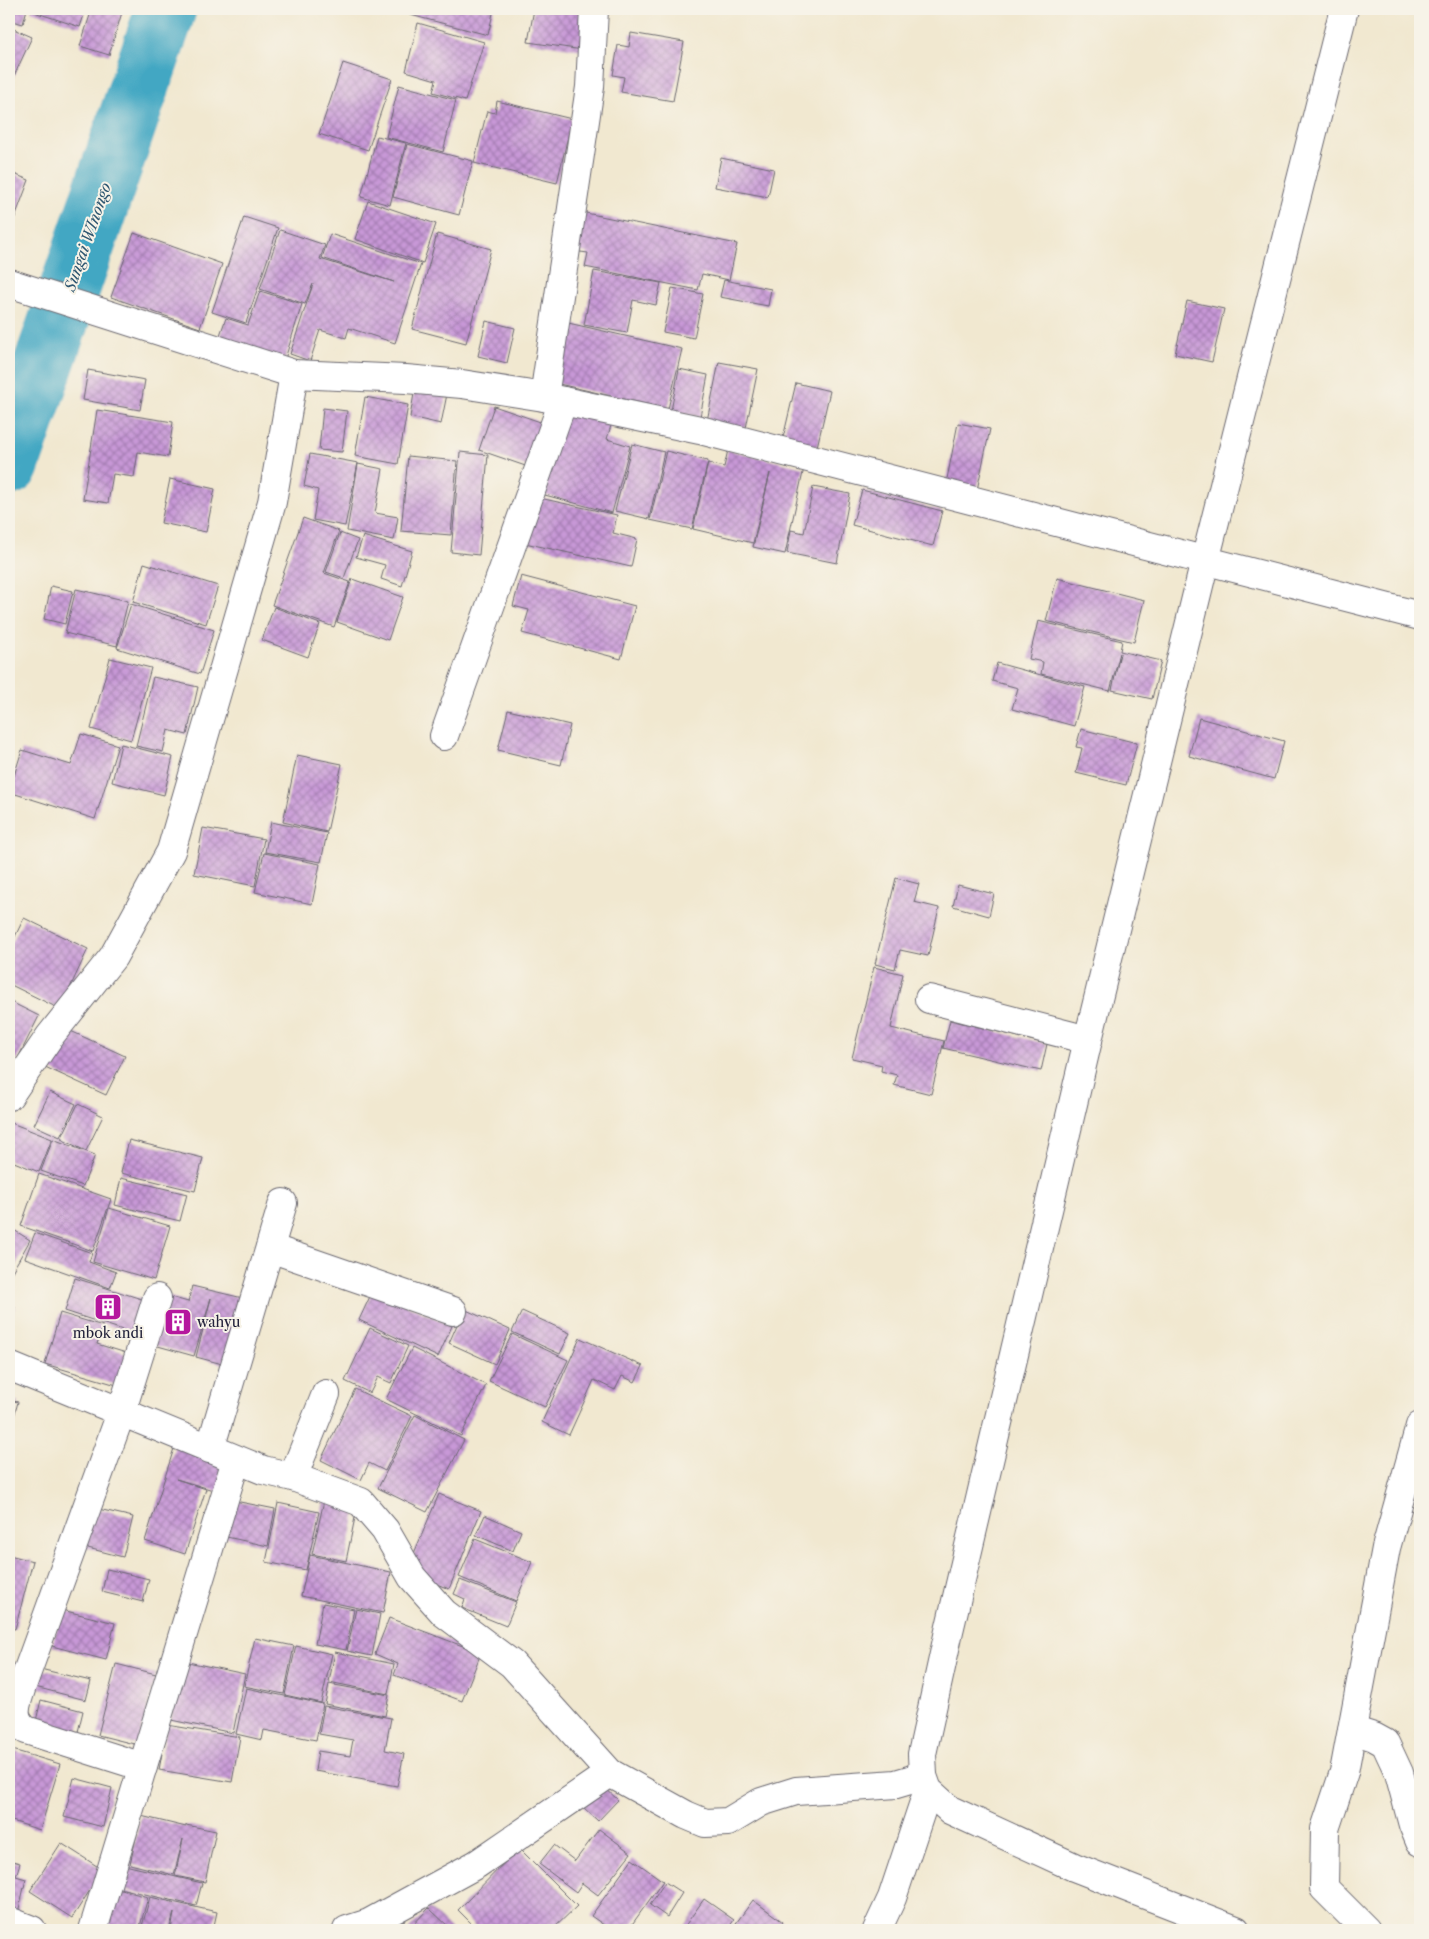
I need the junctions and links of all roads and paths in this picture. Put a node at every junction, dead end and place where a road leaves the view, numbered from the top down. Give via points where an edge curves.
1 (594, 9) edge
2 (1344, 9) edge
3 (9, 283) edge
4 (294, 374) junction
5 (554, 399) junction
6 (1205, 561) junction
7 (1420, 616) edge
8 (444, 736) dead end
9 (929, 999) dead end
10 (1088, 1040) junction
11 (9, 1096) edge
12 (283, 1203) dead end
13 (270, 1248) junction
14 (157, 1298) dead end
15 (453, 1312) dead end
16 (9, 1366) edge
17 (326, 1394) dead end
18 (121, 1413) junction
19 (1420, 1426) edge
20 (210, 1449) junction
21 (236, 1460) junction
22 (293, 1477) junction
23 (15, 1683) edge
24 (1352, 1730) junction
25 (143, 1767) junction
26 (610, 1773) junction
27 (925, 1783) junction
28 (1420, 1842) edge
29 (93, 1930) edge
30 (347, 1930) edge
31 (877, 1930) edge
32 (1236, 1930) edge
33 (1366, 1930) edge

1 - 5 street via 590,87
2 - 6 street
3 - 4 street
4 - 5 street via 462,384
4 - 11 street via 272,502 171,850 113,957 50,1036
5 - 6 street via 700,430
5 - 8 street
6 - 7 street
6 - 10 street
9 - 10 street
10 - 27 street via 922,1754
12 - 13 street
13 - 15 street
13 - 20 street
14 - 18 street
16 - 18 street
17 - 22 street
18 - 20 street
18 - 23 street
19 - 24 street via 1386,1548
20 - 21 street
21 - 22 street
21 - 25 street
22 - 26 street via 362,1502 385,1530 412,1576 444,1613 512,1664
23 - 25 street via 15,1714 18,1723 26,1730
24 - 28 street via 1385,1743 1399,1773 1412,1825
24 - 33 street via 1344,1772 1325,1829 1324,1888
25 - 29 street
26 - 27 street via 705,1823 728,1822 761,1802 796,1791
26 - 30 street via 477,1864 369,1923
27 - 31 street via 892,1898
27 - 32 street via 950,1810 1074,1867

